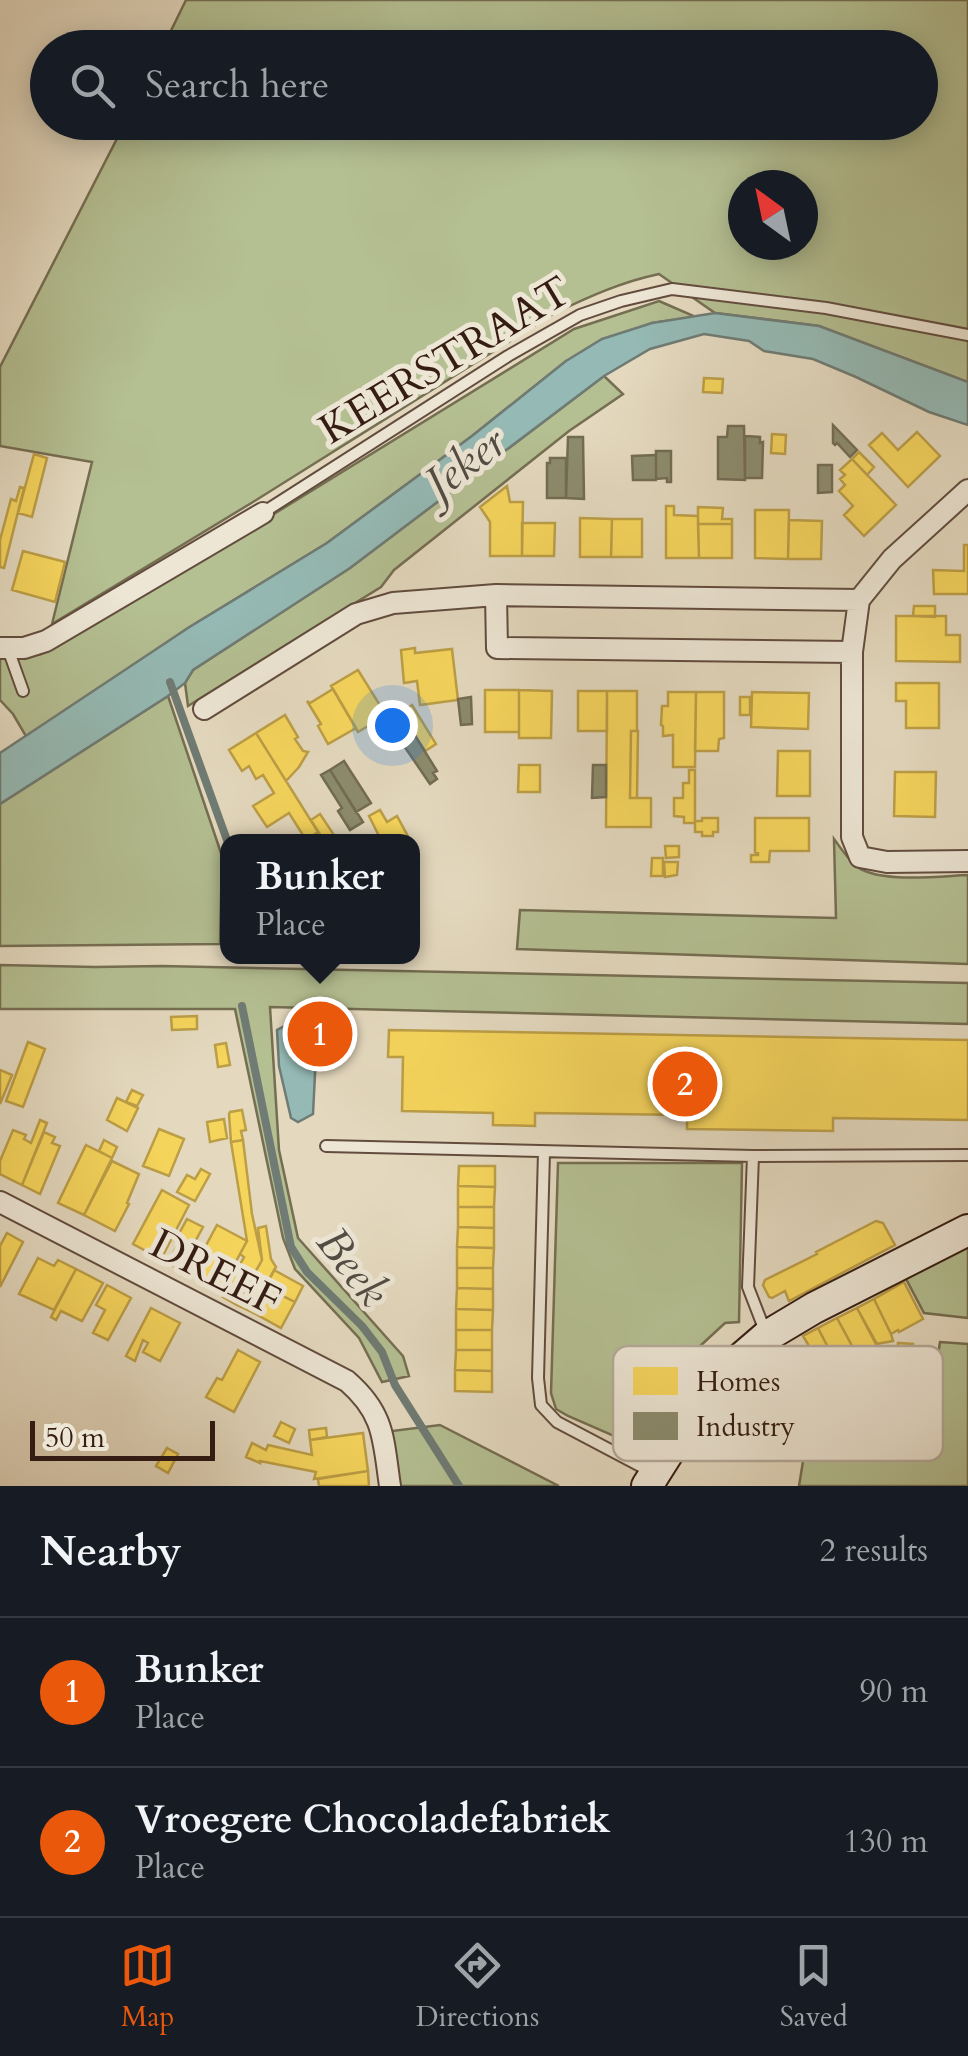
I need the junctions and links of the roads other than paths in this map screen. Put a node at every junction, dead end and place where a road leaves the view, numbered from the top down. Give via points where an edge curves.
1 (968, 335) edge
2 (968, 490) edge
3 (263, 513) joint
4 (496, 595) junction
5 (859, 600) junction
6 (4, 649) edge
7 (852, 652) junction
8 (23, 691) dead end
9 (204, 709) dead end
10 (968, 861) edge
11 (326, 1146) dead end
12 (544, 1152) junction
13 (753, 1156) junction
14 (968, 1156) edge
15 (0, 1202) edge
16 (968, 1230) edge
17 (767, 1336) junction
18 (755, 1346) edge
19 (613, 1457) edge
20 (620, 1461) edge
21 (651, 1480) edge
22 (390, 1486) edge

1 - 3 lane, KEERSTRAAT via 672,289 620,301 580,315 508,356
2 - 5 street via 892,559
3 - 6 street, KEERSTRAAT via 46,642
4 - 5 street
4 - 7 street via 497,648
4 - 9 street via 393,603 356,614
5 - 7 street
6 - 8 lane
7 - 10 street via 852,838 860,857
11 - 12 lane
12 - 13 lane
12 - 19 lane via 541,1405 556,1422
13 - 14 lane
13 - 17 lane via 748,1288
15 - 22 street, DREEF via 347,1381 381,1426
16 - 17 street
17 - 18 street
20 - 21 lane

